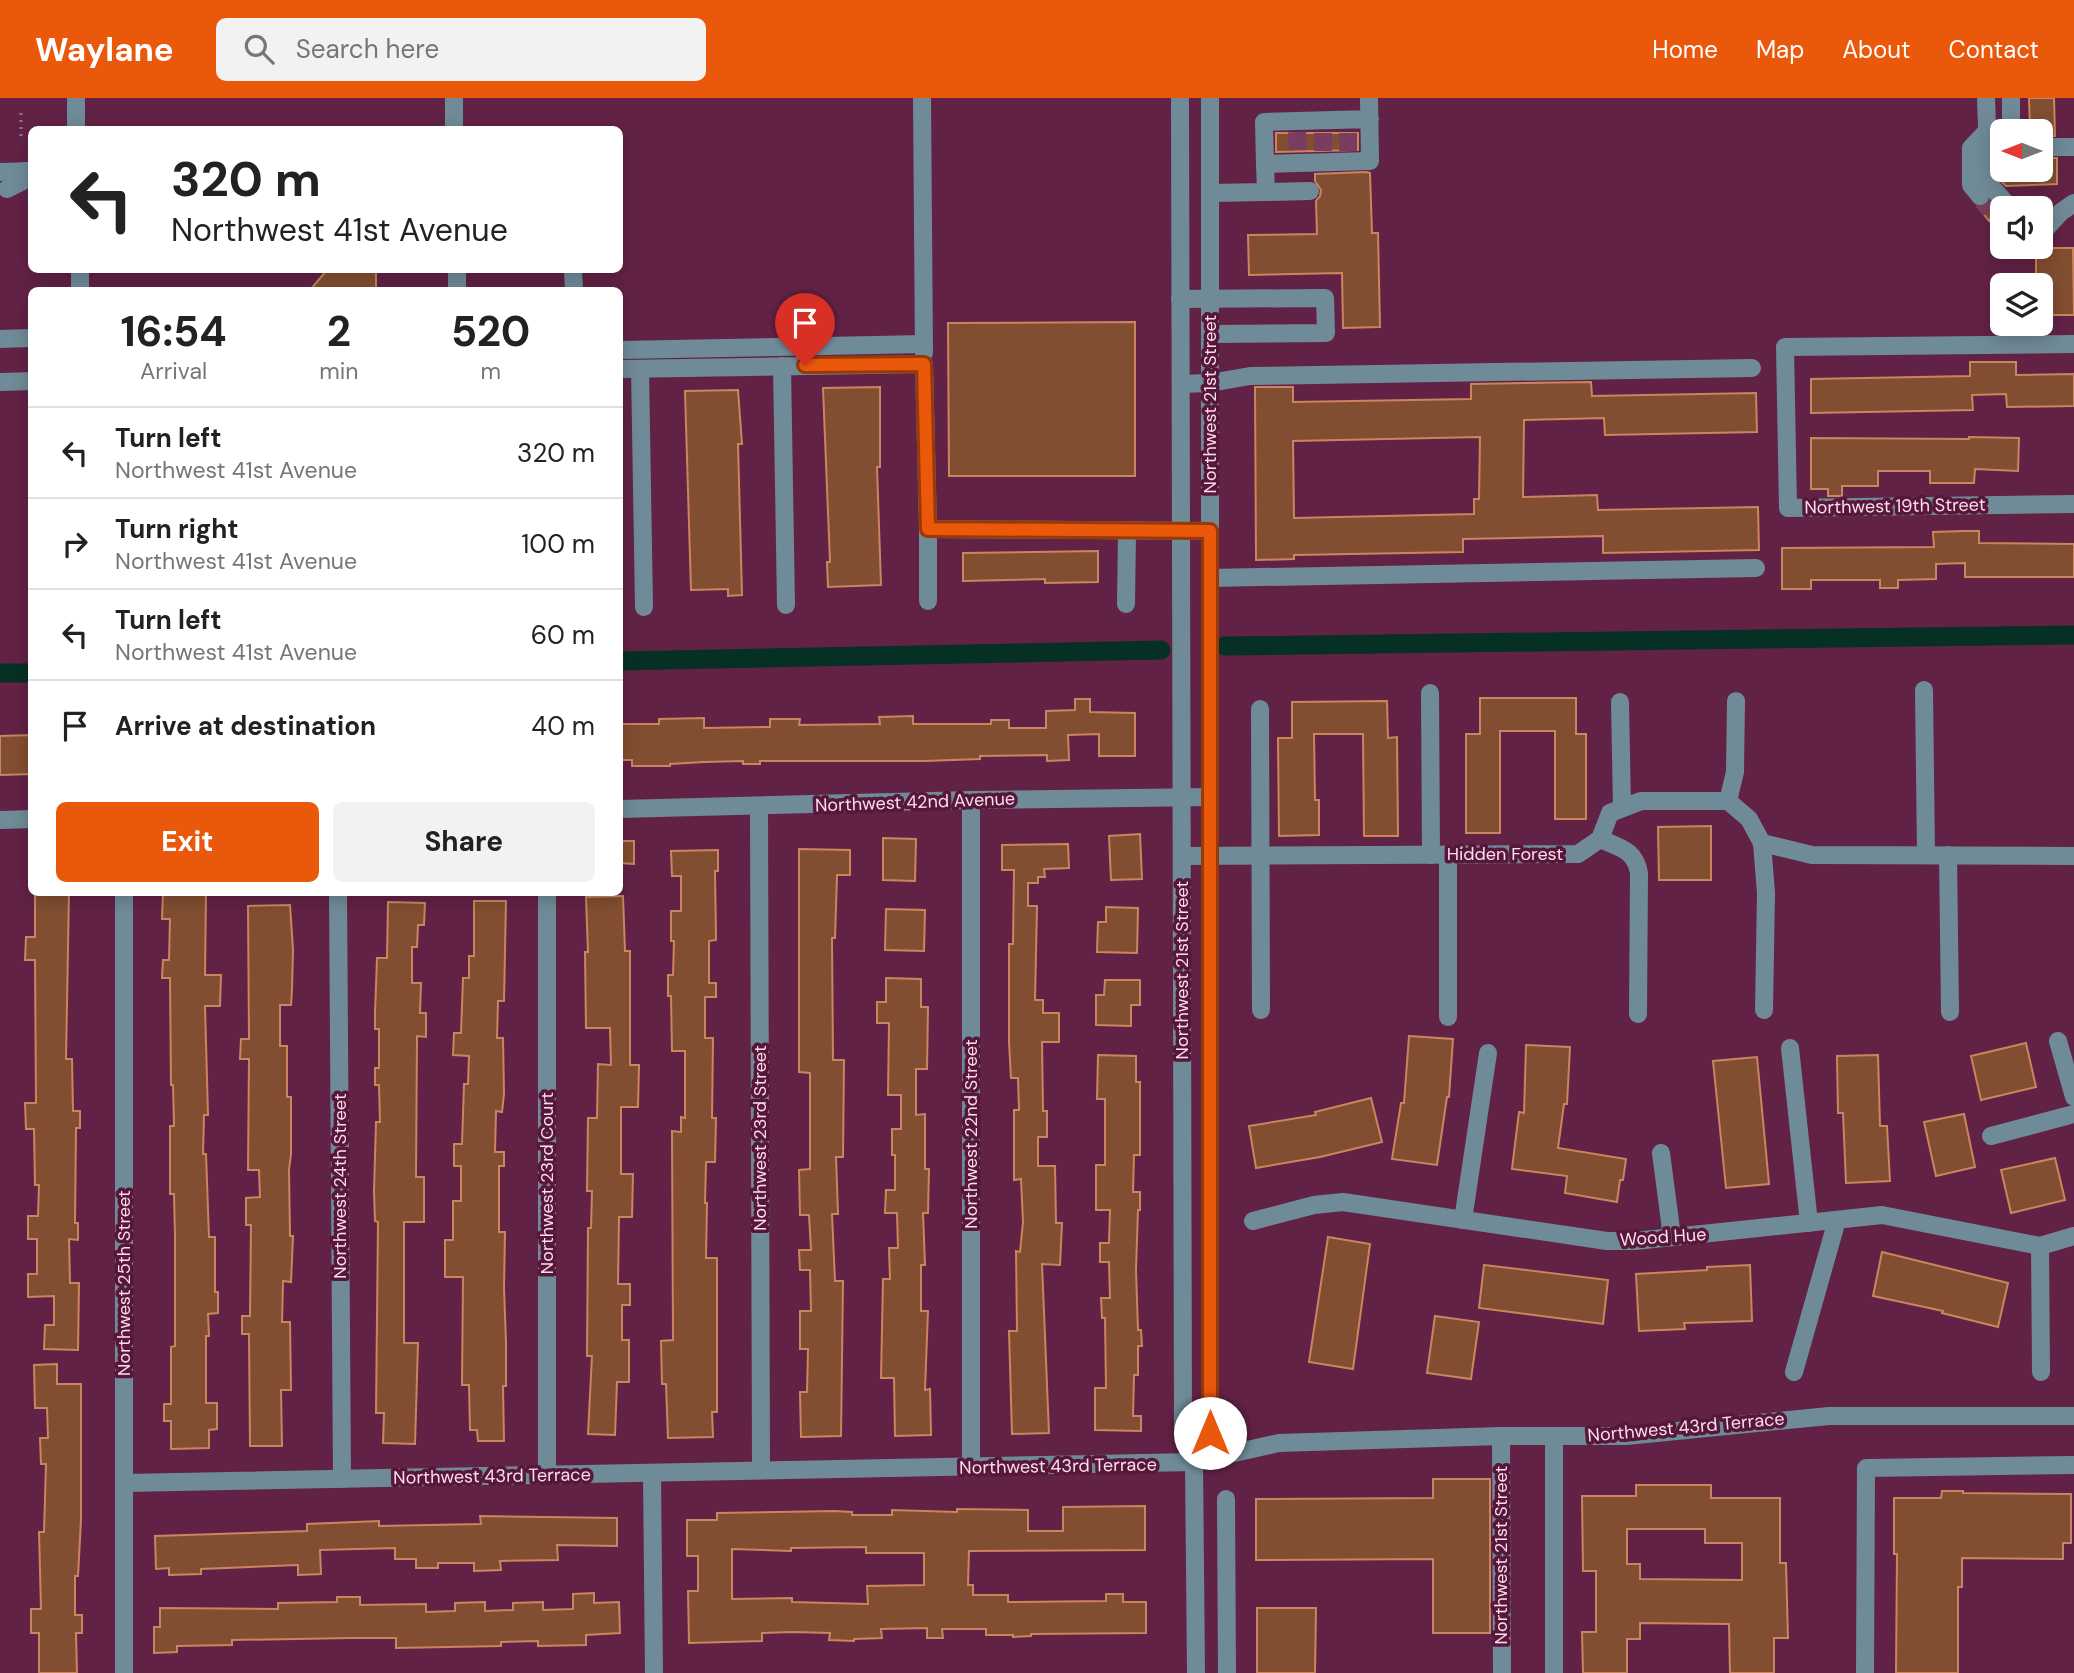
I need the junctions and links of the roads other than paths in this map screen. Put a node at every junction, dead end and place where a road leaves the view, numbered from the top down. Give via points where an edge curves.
1 (76, 98) edge
2 (454, 98) edge
3 (922, 98) edge
4 (1180, 98) edge
5 (1210, 98) edge
6 (1369, 98) edge
7 (1986, 98) edge
8 (2011, 98) edge
9 (1370, 119) junction
10 (2011, 119) edge
11 (76, 126) edge
12 (454, 126) edge
13 (1990, 127) edge
14 (1990, 143) edge
15 (2074, 146) edge
16 (2053, 147) edge
17 (1265, 164) junction
18 (1990, 170) edge
19 (28, 171) edge
20 (0, 172) edge
21 (28, 173) edge
22 (7, 189) dead end
23 (1310, 191) dead end
24 (1266, 192) junction
25 (1210, 193) junction
26 (1980, 196) tunnel mouth
27 (1994, 196) tunnel mouth
28 (2070, 209) edge
29 (2053, 224) edge
30 (1180, 299) junction
31 (1210, 299) junction
32 (1210, 334) junction
33 (28, 338) edge
34 (0, 339) edge
35 (923, 344) junction
36 (2074, 344) edge
37 (623, 350) edge
38 (924, 364) junction
39 (782, 366) junction
40 (1752, 368) dead end
41 (623, 369) edge
42 (640, 369) junction
43 (0, 382) edge
44 (28, 382) edge
45 (1210, 383) junction
46 (1181, 384) junction
47 (2074, 504) edge
48 (928, 529) junction
49 (1127, 531) junction
50 (1181, 531) junction
51 (1210, 531) junction
52 (1756, 568) dead end
53 (1210, 578) junction
54 (928, 601) dead end
55 (1126, 604) dead end
56 (786, 605) dead end
57 (643, 607) dead end
58 (1924, 690) dead end
59 (1430, 693) dead end
60 (1736, 701) dead end
61 (1620, 702) dead end
62 (1260, 709) dead end
63 (1182, 797) junction
64 (1210, 797) junction
65 (971, 800) junction
66 (1728, 801) junction
67 (759, 807) junction
68 (1622, 808) junction
69 (623, 809) edge
70 (28, 819) edge
71 (0, 820) edge
72 (1600, 839) junction
73 (1762, 843) junction
74 (1440, 854) junction
75 (1261, 855) junction
76 (1926, 855) junction
77 (1948, 855) junction
78 (1182, 856) junction
79 (1210, 856) junction
80 (2074, 856) edge
81 (124, 896) edge
82 (338, 896) edge
83 (547, 896) edge
84 (1261, 1010) dead end
85 (1764, 1010) dead end
86 (1950, 1012) dead end
87 (1639, 1014) dead end
88 (1448, 1017) dead end
89 (2058, 1041) dead end
90 (1790, 1048) dead end
91 (1488, 1053) dead end
92 (2074, 1097) edge
93 (2074, 1114) edge
94 (1992, 1136) dead end
95 (1661, 1153) dead end
96 (1463, 1220) junction
97 (1837, 1220) junction
98 (1253, 1222) dead end
99 (1809, 1223) junction
100 (2074, 1236) edge
101 (1672, 1237) junction
102 (2040, 1246) junction
103 (1794, 1372) dead end
104 (2041, 1372) dead end
105 (2074, 1416) edge
106 (1501, 1436) junction
107 (1554, 1436) junction
108 (1194, 1462) junction
109 (2074, 1465) edge
110 (971, 1468) junction
111 (761, 1469) junction
112 (547, 1473) junction
113 (652, 1474) junction
114 (342, 1479) junction
115 (124, 1483) junction
116 (1226, 1499) dead end
117 (124, 1673) edge
118 (654, 1673) edge
119 (1196, 1673) edge
120 (1227, 1673) edge
121 (1502, 1673) edge
122 (1554, 1673) edge
123 (1865, 1673) edge

1 - 11 street
2 - 12 street
3 - 35 street
4 - 30 street, Northwest 21st Street
5 - 25 street, Northwest 21st Street
6 - 9 street
7 - 13 street
8 - 10 street
9 - 17 street via 1370,161 1324,157
9 - 17 street via 1348,126 1264,122
14 - 26 street via 1970,148 1971,184
15 - 16 street
17 - 24 street
18 - 27 street
19 - 20 street
21 - 22 street via 23,181
23 - 24 street
24 - 25 street
25 - 31 street, Northwest 21st Street
28 - 29 street
30 - 31 street
30 - 46 street, Northwest 21st Street
31 - 32 street, Northwest 21st Street
31 - 32 street via 1325,298 1325,333
32 - 45 street, Northwest 21st Street
33 - 34 street
35 - 37 street
35 - 38 street
36 - 47 street, Northwest 19th Street via 1785,347 1788,508
38 - 39 street
38 - 48 street
39 - 42 street
39 - 56 street
40 - 45 street via 1250,376
41 - 42 street
42 - 57 street
43 - 44 street
45 - 46 street
45 - 51 street, Northwest 21st Street
46 - 50 street, Northwest 21st Street
48 - 49 street
48 - 54 street
49 - 50 street
49 - 55 street
50 - 51 street
50 - 63 street, Northwest 21st Street
51 - 53 street, Northwest 21st Street
52 - 53 street
53 - 64 street, Northwest 21st Street
58 - 76 street
59 - 74 street
60 - 66 street via 1735,772
61 - 68 street
62 - 75 street
63 - 64 street, Northwest 42nd Avenue
63 - 65 street, Northwest 42nd Avenue
63 - 78 street, Northwest 21st Street
64 - 79 street, Northwest 21st Street
65 - 67 street, Northwest 42nd Avenue
65 - 110 street, Northwest 22nd Street
66 - 68 street via 1641,801
66 - 73 street via 1749,819
67 - 69 street, Northwest 42nd Avenue
67 - 111 street, Northwest 23rd Street
68 - 72 street via 1610,813
70 - 71 street
72 - 74 street, Hidden Forest via 1578,854
72 - 87 street via 1637,860
73 - 76 street via 1812,855
73 - 85 street
74 - 75 street, Hidden Forest
74 - 88 street
75 - 79 street, Hidden Forest
75 - 84 street
76 - 77 street
77 - 80 street
77 - 86 street
78 - 79 street, Hidden Forest
78 - 108 street, Northwest 21st Street via 1184,1433
79 - 108 street, Northwest 21st Street via 1210,1433
81 - 115 street, Northwest 25th Street
82 - 114 street, Northwest 24th Street
83 - 112 street, Northwest 23rd Court
89 - 92 street
90 - 99 street
91 - 96 street
93 - 94 street
95 - 101 street
96 - 98 street, Wood Hue via 1343,1202
96 - 101 street, Wood Hue via 1607,1241
97 - 99 street, Wood Hue
97 - 102 street, Wood Hue via 1882,1215
97 - 103 street
99 - 101 street, Wood Hue
100 - 102 street, Wood Hue
102 - 104 street
105 - 107 street, Northwest 43rd Terrace via 1829,1416 1626,1436
106 - 107 street, Northwest 43rd Terrace
106 - 108 street, Northwest 43rd Terrace via 1279,1443
106 - 121 street, Northwest 21st Street
107 - 122 street
108 - 110 street, Northwest 43rd Terrace
108 - 119 street, Northwest 21st Street
109 - 123 street via 1866,1468
110 - 111 street, Northwest 43rd Terrace
111 - 113 street, Northwest 43rd Terrace
112 - 113 street, Northwest 43rd Terrace
112 - 114 street, Northwest 43rd Terrace
113 - 118 street
114 - 115 street, Northwest 43rd Terrace
115 - 117 street, Northwest 25th Street
116 - 120 street

